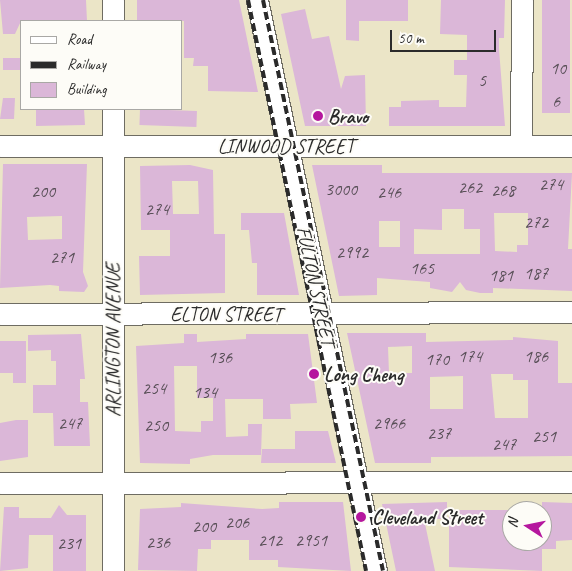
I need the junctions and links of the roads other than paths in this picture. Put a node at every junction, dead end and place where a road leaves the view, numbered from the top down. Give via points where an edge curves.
1 (113, 0) edge
2 (257, 0) edge
3 (522, 0) edge
4 (113, 20) edge
5 (113, 110) edge
6 (0, 146) edge
7 (113, 146) junction
8 (287, 146) junction
9 (521, 146) junction
10 (572, 146) edge
11 (572, 312) edge
12 (0, 314) edge
13 (113, 314) junction
14 (322, 314) junction
15 (572, 482) edge
16 (0, 483) edge
17 (113, 483) junction
18 (357, 483) junction
19 (112, 571) edge
20 (376, 571) edge

1 - 4 street
2 - 8 street, FULTON STREET
3 - 9 street
5 - 7 street, ARLINGTON AVENUE
6 - 7 street, LINWOOD STREET
7 - 8 street, LINWOOD STREET
7 - 13 street, ARLINGTON AVENUE
8 - 9 street, LINWOOD STREET
8 - 14 street, FULTON STREET
9 - 10 street, LINWOOD STREET
11 - 14 street, ELTON STREET
12 - 13 street, ELTON STREET
13 - 14 street, ELTON STREET
13 - 17 street, ARLINGTON AVENUE
14 - 18 street, FULTON STREET
15 - 18 street
16 - 17 street
17 - 18 street
17 - 19 street, ARLINGTON AVENUE
18 - 20 street, FULTON STREET

